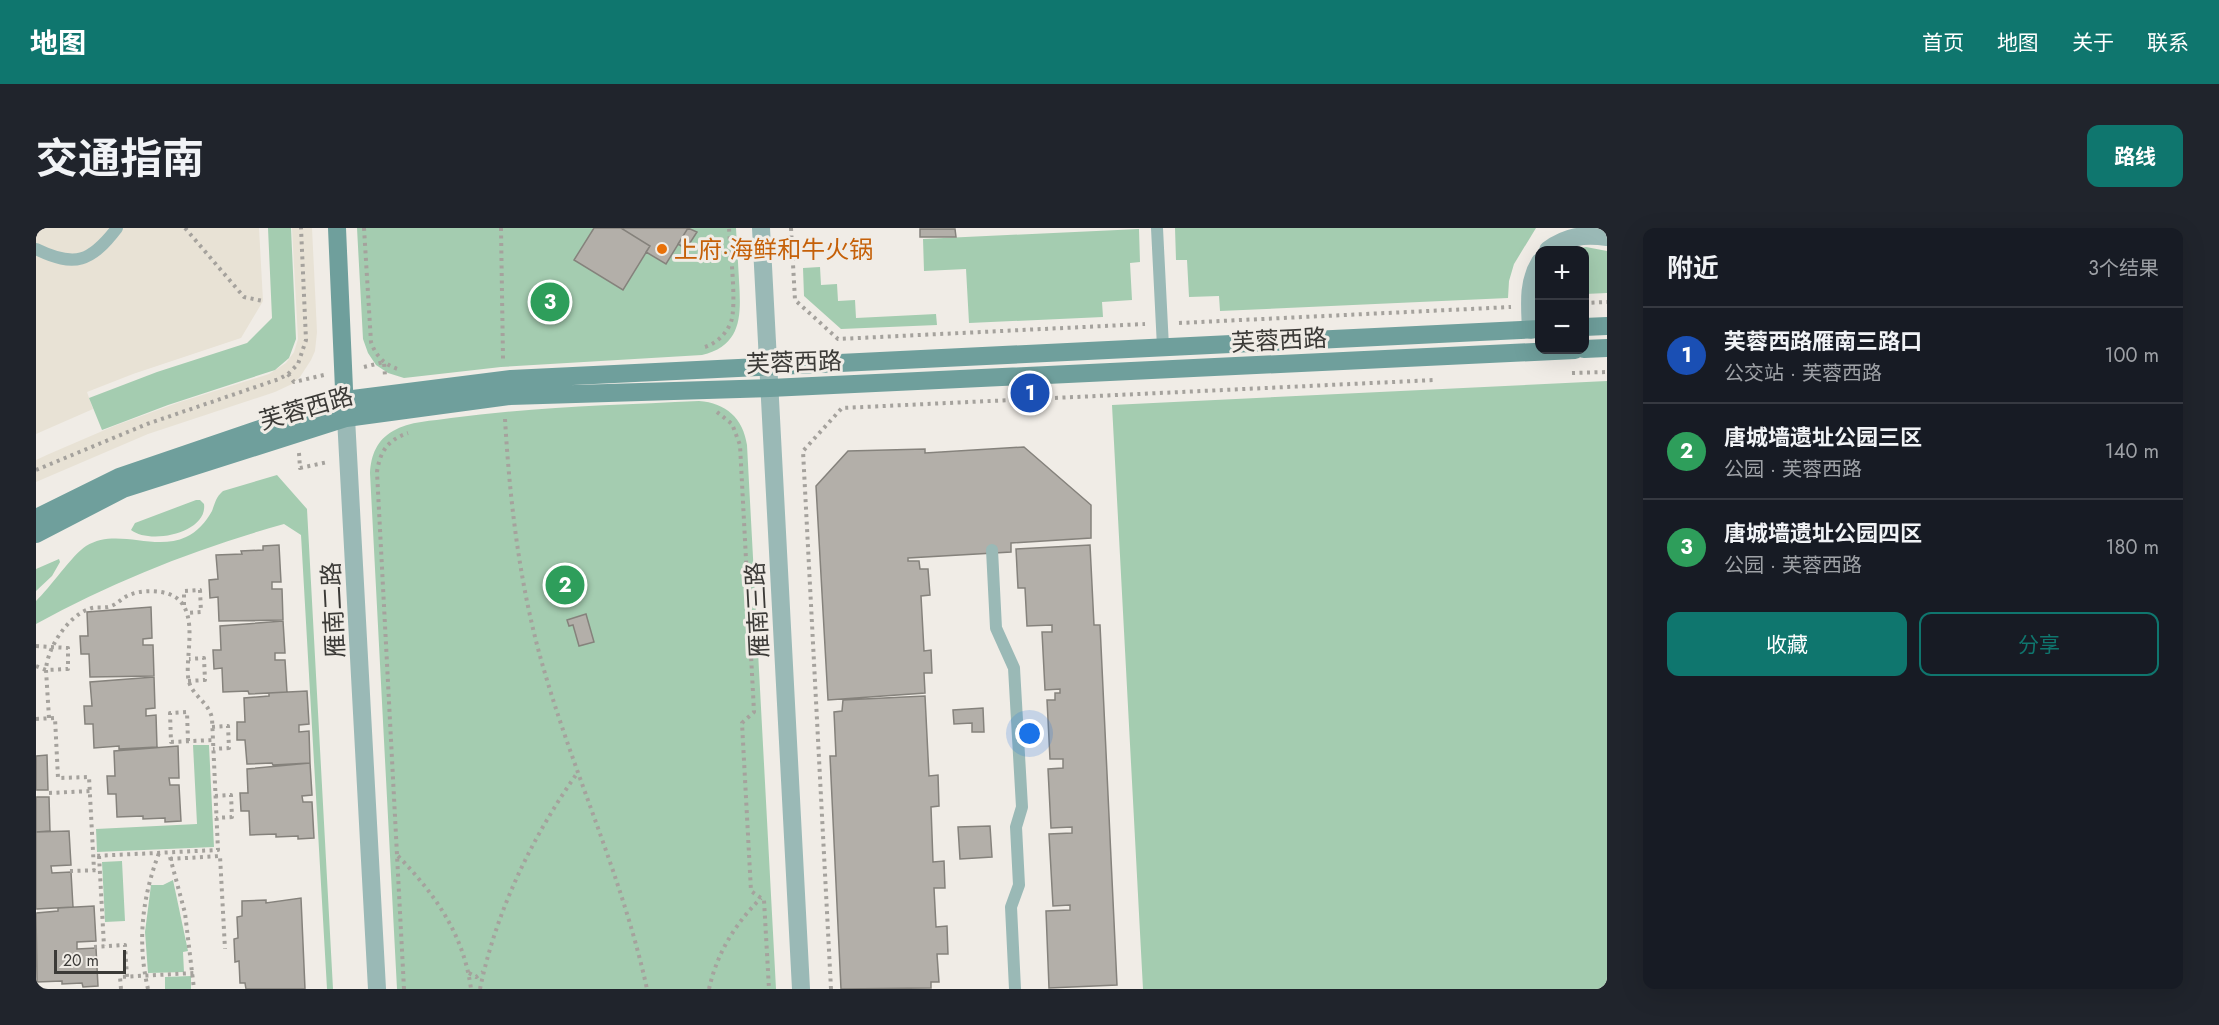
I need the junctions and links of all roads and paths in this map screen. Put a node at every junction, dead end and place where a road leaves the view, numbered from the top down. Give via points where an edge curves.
1 (117, 228) edge
2 (185, 228) edge
3 (301, 228) edge
4 (336, 228) edge
5 (364, 228) edge
6 (501, 228) edge
7 (729, 228) edge
8 (762, 228) edge
9 (791, 228) edge
10 (1157, 228) edge
11 (1607, 237) edge
12 (1555, 240) edge
13 (36, 249) edge
14 (1535, 269) edge
15 (263, 301) dead end
16 (1607, 302) edge
17 (1589, 303) edge
18 (1530, 306) junction
19 (1162, 324) junction
20 (1607, 326) edge
21 (1589, 327) edge
22 (1535, 329) edge
23 (1163, 347) junction
24 (697, 348) dead end
25 (1607, 348) edge
26 (1589, 349) edge
27 (1535, 352) edge
28 (503, 359) junction
29 (510, 359) dead end
30 (493, 360) dead end
31 (769, 366) junction
32 (406, 371) dead end
33 (1607, 372) edge
34 (1571, 374) dead end
35 (1440, 380) dead end
36 (770, 388) junction
37 (345, 400) junction
38 (715, 410) dead end
39 (346, 418) junction
40 (506, 419) junction
41 (512, 419) dead end
42 (494, 420) dead end
43 (418, 431) dead end
44 (36, 470) edge
45 (36, 518) edge
46 (36, 534) edge
47 (992, 550) dead end
48 (184, 606) junction
49 (186, 613) junction
50 (36, 646) edge
51 (51, 647) junction
52 (189, 659) junction
53 (36, 666) edge
54 (46, 670) junction
55 (188, 681) junction
56 (49, 718) junction
57 (36, 719) edge
58 (212, 727) junction
59 (213, 740) junction
60 (188, 741) junction
61 (213, 749) junction
62 (578, 772) junction
63 (90, 791) junction
64 (49, 793) dead end
65 (215, 796) junction
66 (216, 818) junction
67 (168, 852) junction
68 (159, 853) junction
69 (397, 855) junction
70 (93, 856) junction
71 (99, 856) junction
72 (170, 859) junction
73 (94, 870) junction
74 (100, 870) junction
75 (70, 871) dead end
76 (761, 898) junction
77 (104, 946) junction
78 (94, 947) dead end
79 (225, 949) dead end
80 (468, 970) junction
81 (484, 970) junction
82 (194, 973) junction
83 (127, 976) junction
84 (145, 976) junction
85 (121, 989) edge
86 (148, 989) edge
87 (194, 989) edge
88 (377, 989) edge
89 (404, 989) edge
90 (471, 989) edge
91 (480, 989) edge
92 (647, 989) edge
93 (709, 989) edge
94 (769, 989) edge
95 (801, 989) edge
96 (831, 989) edge
97 (1015, 989) edge

1 - 13 lane via 100,249 80,260 58,259
2 - 15 path via 244,297
3 - 44 path via 306,340 302,356 288,374 120,434
4 - 37 main road, 雁南二路
5 - 32 path via 371,342 384,362
6 - 28 path
7 - 24 path via 731,323 717,341
8 - 31 street, 雁南三路
9 - 19 path via 795,300 838,339
10 - 19 lane
11 - 12 street via 1586,234
14 - 18 street
16 - 17 path
18 - 19 path
18 - 22 street
19 - 23 lane
20 - 21 main road
22 - 23 main road, 芙蓉西路
23 - 31 main road, 芙蓉西路
25 - 26 main road
27 - 36 main road, 芙蓉西路
28 - 29 path
28 - 30 path
31 - 36 street, 雁南三路
31 - 37 main road, 芙蓉西路 via 511,379
33 - 34 path
35 - 96 path via 842,408 803,451
36 - 39 main road, 芙蓉西路 via 510,396
36 - 95 street, 雁南三路
37 - 39 main road, 雁南二路
37 - 45 main road, 芙蓉西路 via 119,477
38 - 76 path via 732,424 740,445 754,712 742,723 751,891
39 - 46 main road, 芙蓉西路 via 123,489
39 - 88 street, 雁南二路
40 - 41 path
40 - 42 path
40 - 62 path via 514,521 528,606 545,675
43 - 69 path via 388,443 379,458 377,472
47 - 97 lane via 996,628 1014,668 1022,807 1016,827 1019,885 1011,907
48 - 49 path
48 - 49 path via 184,591 200,590 201,612
48 - 51 path via 166,594 130,595 111,606 79,614
49 - 52 path
50 - 51 path
51 - 54 path
51 - 54 path via 68,648 68,669
52 - 55 path
52 - 55 path via 204,658 205,680
53 - 54 path
54 - 56 path
55 - 58 path via 192,692 209,709
56 - 57 path
56 - 63 path via 55,718 58,778 89,777
58 - 59 path
58 - 61 path via 228,726 229,748
59 - 60 path
59 - 61 path
60 - 60 path via 171,742 170,713 187,712
61 - 65 path
62 - 81 path via 548,818 516,880
62 - 92 path via 620,888
63 - 64 path
63 - 70 path
65 - 66 path
65 - 66 path via 231,795 232,817
66 - 67 path via 218,850
67 - 68 path
67 - 72 path
68 - 71 path
68 - 84 path via 142,924
69 - 80 path via 446,915
69 - 89 path
70 - 71 path
70 - 73 path
71 - 74 path
72 - 79 path via 220,856
72 - 82 path
73 - 74 path
73 - 75 path
74 - 77 path
76 - 93 path via 725,944
76 - 94 path
77 - 78 path
77 - 83 path via 125,945
80 - 81 path via 476,977
80 - 90 path
81 - 91 path
82 - 84 path
82 - 87 path
83 - 84 path
83 - 85 path via 120,977
84 - 86 path

